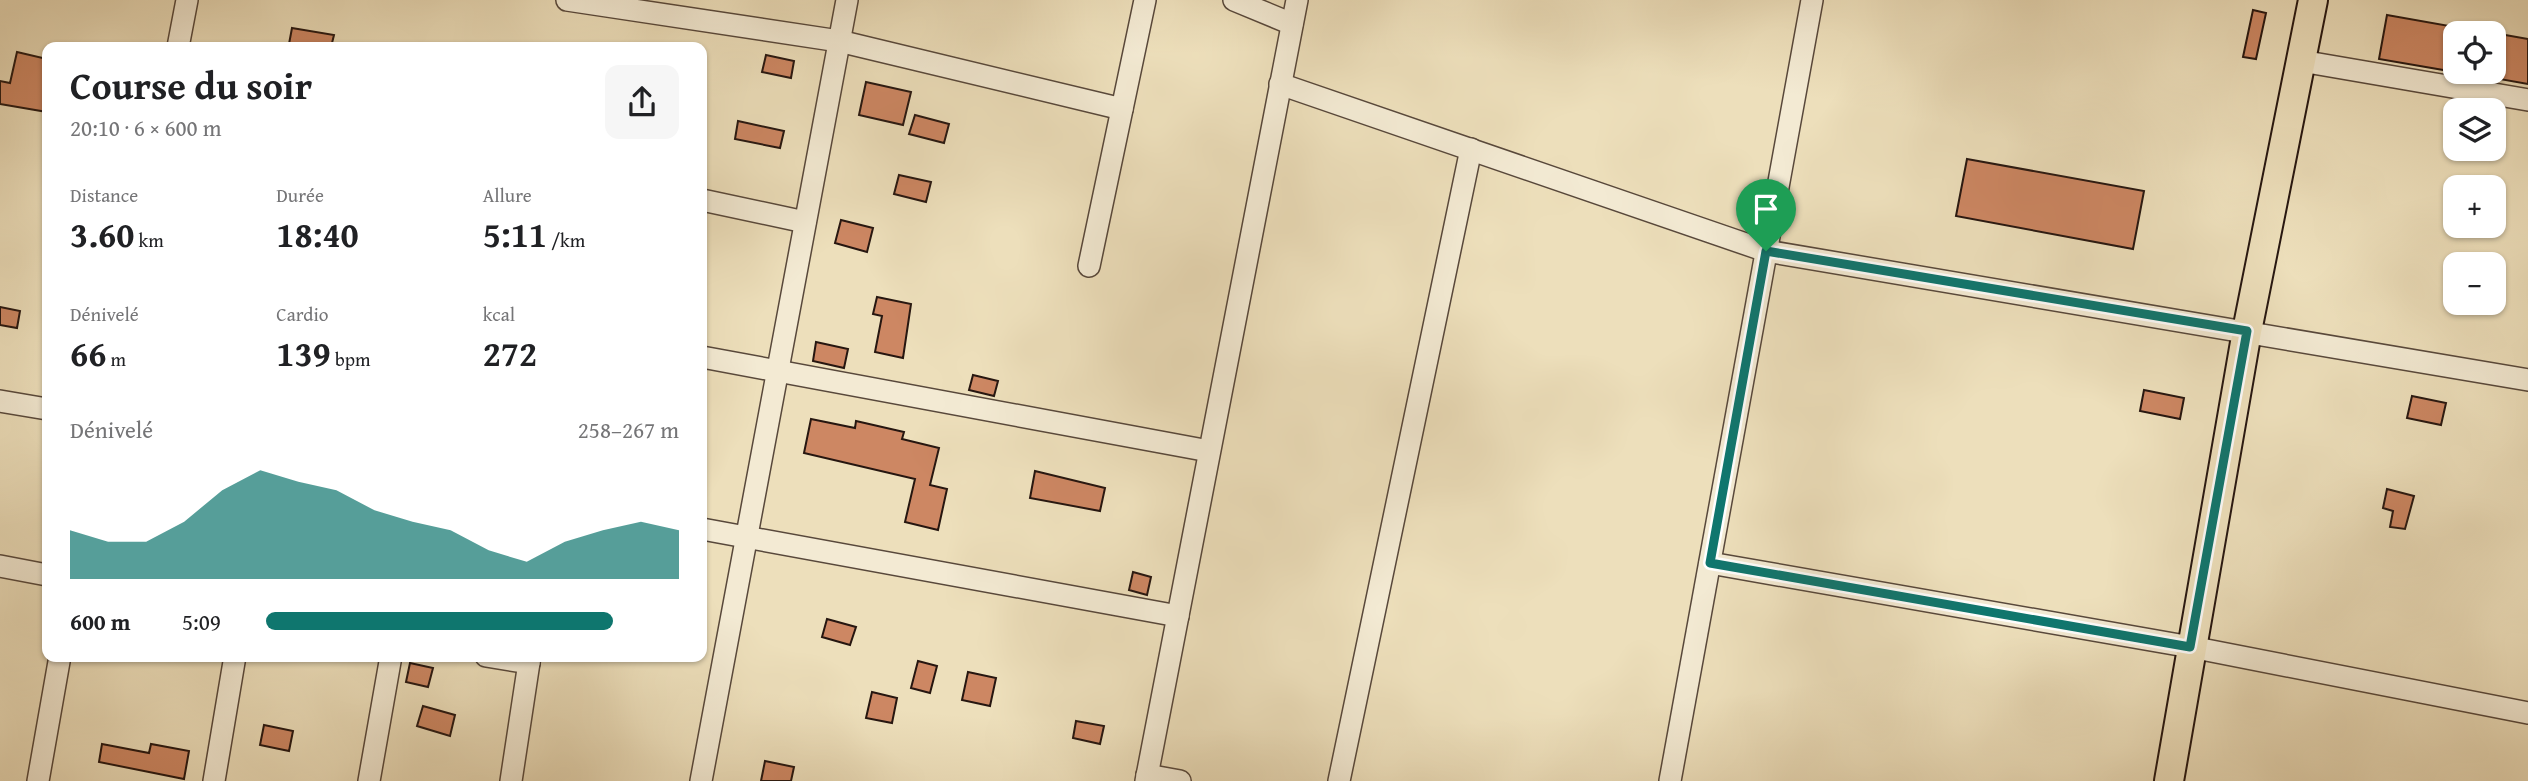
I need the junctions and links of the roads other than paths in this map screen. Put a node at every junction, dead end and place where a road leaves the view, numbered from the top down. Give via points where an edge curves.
1 (187, 0) edge
2 (567, 0) edge
3 (847, 0) edge
4 (1145, 0) edge
5 (1234, 0) edge
6 (1297, 0) edge
7 (1812, 0) edge
8 (2313, 0) edge
9 (1292, 24) junction
10 (839, 41) junction
11 (179, 42) edge
12 (2301, 61) junction
13 (1280, 85) junction
14 (2528, 100) edge
15 (1122, 109) junction
16 (1471, 149) junction
17 (707, 201) edge
18 (805, 222) junction
19 (1766, 251) junction
20 (1089, 266) dead end
21 (2247, 331) junction
22 (707, 357) edge
23 (778, 371) junction
24 (2528, 380) edge
25 (0, 401) edge
26 (42, 409) edge
27 (1209, 451) junction
28 (707, 530) edge
29 (746, 537) junction
30 (1710, 563) junction
31 (0, 566) edge
32 (42, 574) edge
33 (1178, 616) junction
34 (2190, 647) junction
35 (59, 662) edge
36 (234, 662) edge
37 (390, 662) edge
38 (529, 662) edge
39 (2528, 713) edge
40 (1147, 778) edge
41 (38, 781) edge
42 (214, 781) edge
43 (369, 781) edge
44 (511, 781) edge
45 (701, 781) edge
46 (1180, 781) edge
47 (1339, 781) edge
48 (1670, 781) edge
49 (2169, 781) edge

1 - 11 street
2 - 10 street
3 - 10 street
4 - 15 street
5 - 9 street
6 - 9 street
7 - 19 street
8 - 12 main road
9 - 13 street
10 - 15 street
10 - 18 street
12 - 14 street
12 - 21 main road
13 - 16 street
13 - 27 street
15 - 20 street
16 - 19 street
16 - 47 street
17 - 18 street
18 - 23 street
19 - 21 street
19 - 30 street
21 - 24 street
21 - 34 main road
22 - 23 street
23 - 27 street
23 - 29 street
25 - 26 street
27 - 33 street
28 - 29 street
29 - 33 street
29 - 45 street
30 - 34 street
30 - 48 street
31 - 32 street
33 - 40 street
34 - 39 street
34 - 49 main road
35 - 41 street
36 - 42 street
37 - 43 street
38 - 44 street
40 - 46 street

